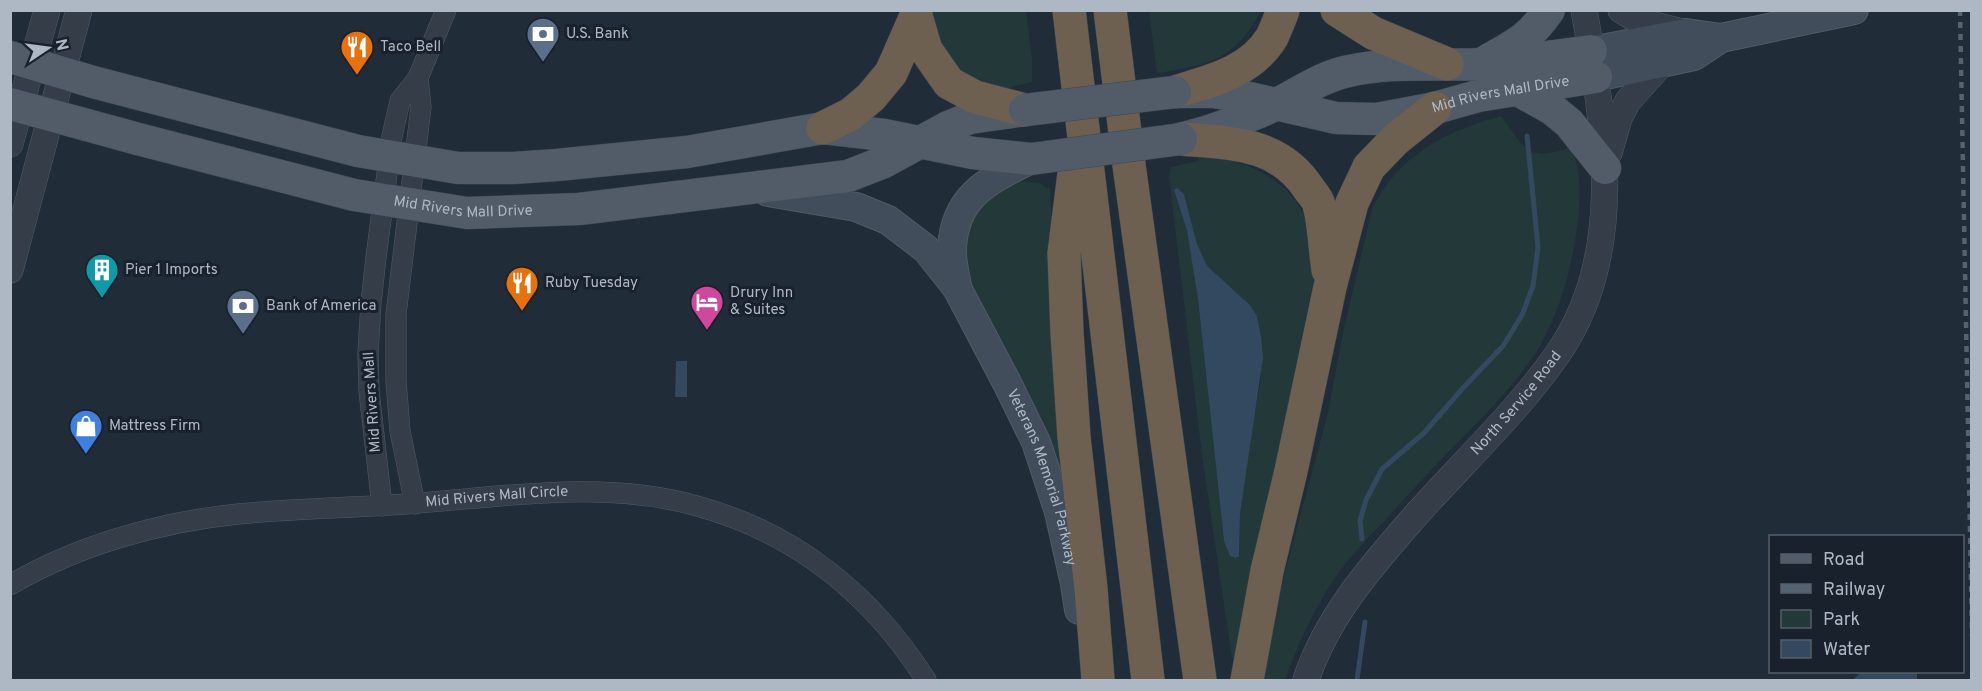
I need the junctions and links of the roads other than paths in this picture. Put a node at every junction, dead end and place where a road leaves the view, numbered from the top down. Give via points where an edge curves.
1 (47, 10) edge
2 (79, 10) edge
3 (446, 10) edge
4 (1069, 10) edge
5 (1110, 10) edge
6 (1283, 10) edge
7 (1337, 10) edge
8 (1550, 10) edge
9 (1584, 10) edge
10 (1621, 10) edge
11 (1854, 10) edge
12 (916, 14) edge
13 (1686, 33) junction
14 (1721, 38) junction
15 (22, 60) edge
16 (1662, 63) junction
17 (1447, 64) junction
18 (1480, 64) junction
19 (1593, 64) junction
20 (62, 72) junction
21 (418, 78) junction
22 (1516, 89) junction
23 (1175, 92) junction
24 (16, 105) edge
25 (1275, 105) junction
26 (1435, 108) junction
27 (1025, 110) junction
28 (1081, 114) junction
29 (51, 115) junction
30 (823, 128) junction
31 (1180, 139) junction
32 (919, 143) junction
33 (10, 144) edge
34 (402, 158) junction
35 (1031, 159) junction
36 (1605, 168) junction
37 (752, 189) junction
38 (397, 203) junction
39 (10, 270) edge
40 (1330, 286) junction
41 (957, 288) junction
42 (415, 504) junction
43 (382, 506) junction
44 (10, 585) edge
45 (927, 681) edge
46 (1089, 681) edge
47 (1098, 681) edge
48 (1148, 681) edge
49 (1200, 681) edge
50 (1247, 681) edge
51 (1306, 681) edge

1 - 15 street
2 - 20 street
3 - 21 street
4 - 28 highway
5 - 49 highway
6 - 23 highway via 1271,38 1253,58 1225,77
7 - 17 highway via 1372,33
8 - 18 main road via 1535,30
9 - 19 street, North Service Road
10 - 13 street via 1639,21
11 - 14 main road, Mid Rivers Mall Drive
12 - 27 highway via 926,50 949,83 975,97
12 - 30 highway via 891,73 851,114
13 - 14 main road, Mid Rivers Mall Drive
13 - 19 main road, Mid Rivers Mall Drive
14 - 16 main road, Mid Rivers Mall Drive via 1694,56
15 - 20 main road, Mid Rivers Mall Drive
15 - 24 street
16 - 19 main road, Mid Rivers Mall Drive
16 - 36 street via 1628,100 1618,118
17 - 18 main road, Mid Rivers Mall Drive
17 - 25 main road, Mid Rivers Mall Drive via 1385,64 1347,71
18 - 19 main road, Mid Rivers Mall Drive via 1537,59
19 - 22 main road, Mid Rivers Mall Drive
19 - 36 street, North Service Road
20 - 29 street
20 - 34 main road, Mid Rivers Mall Drive via 358,151
21 - 34 street via 421,107
21 - 34 street via 400,101
22 - 26 main road, Mid Rivers Mall Drive
22 - 36 main road via 1569,123
23 - 25 main road, Mid Rivers Mall Drive via 1212,92
23 - 27 main road, Mid Rivers Mall Drive, bridge
24 - 29 main road, Mid Rivers Mall Drive
24 - 33 street
25 - 26 main road, Mid Rivers Mall Drive via 1336,118 1377,119
25 - 31 main road, Mid Rivers Mall Drive via 1219,129
26 - 40 highway via 1369,167 1352,203
27 - 32 main road, Mid Rivers Mall Drive via 970,118
28 - 47 highway via 1064,253 1074,437
28 - 48 highway
29 - 38 main road, Mid Rivers Mall Drive
29 - 39 street
30 - 32 main road, Mid Rivers Mall Drive
30 - 34 main road, Mid Rivers Mall Drive via 687,152 557,165 458,168
31 - 35 main road, Mid Rivers Mall Drive, bridge
31 - 40 highway via 1256,148 1272,154 1302,177 1319,204
32 - 35 main road, Mid Rivers Mall Drive
32 - 37 main road, Mid Rivers Mall Drive via 848,176
34 - 38 street, Mid Rivers Mall
34 - 38 street
35 - 41 main road, Veterans Memorial Parkway via 992,179 966,202 956,223 951,250
36 - 51 street, North Service Road via 1596,265 1586,303 1558,353 1515,409 1372,565 1338,612
37 - 38 main road, Mid Rivers Mall Drive via 520,213 467,213
37 - 41 main road, Veterans Memorial Parkway via 856,207 888,220 926,249
38 - 42 street, Mid Rivers Mall via 396,381 400,431
38 - 43 street, Mid Rivers Mall via 371,303 368,353
40 - 50 highway via 1267,571
41 - 46 main road, Veterans Memorial Parkway via 1036,442 1059,513 1075,584
42 - 43 street, Mid Rivers Mall Circle
42 - 45 street, Mid Rivers Mall Circle via 508,495 621,492 658,496 732,517 805,553 842,581 881,619
43 - 44 street, Mid Rivers Mall Circle via 237,514 156,528 70,556

